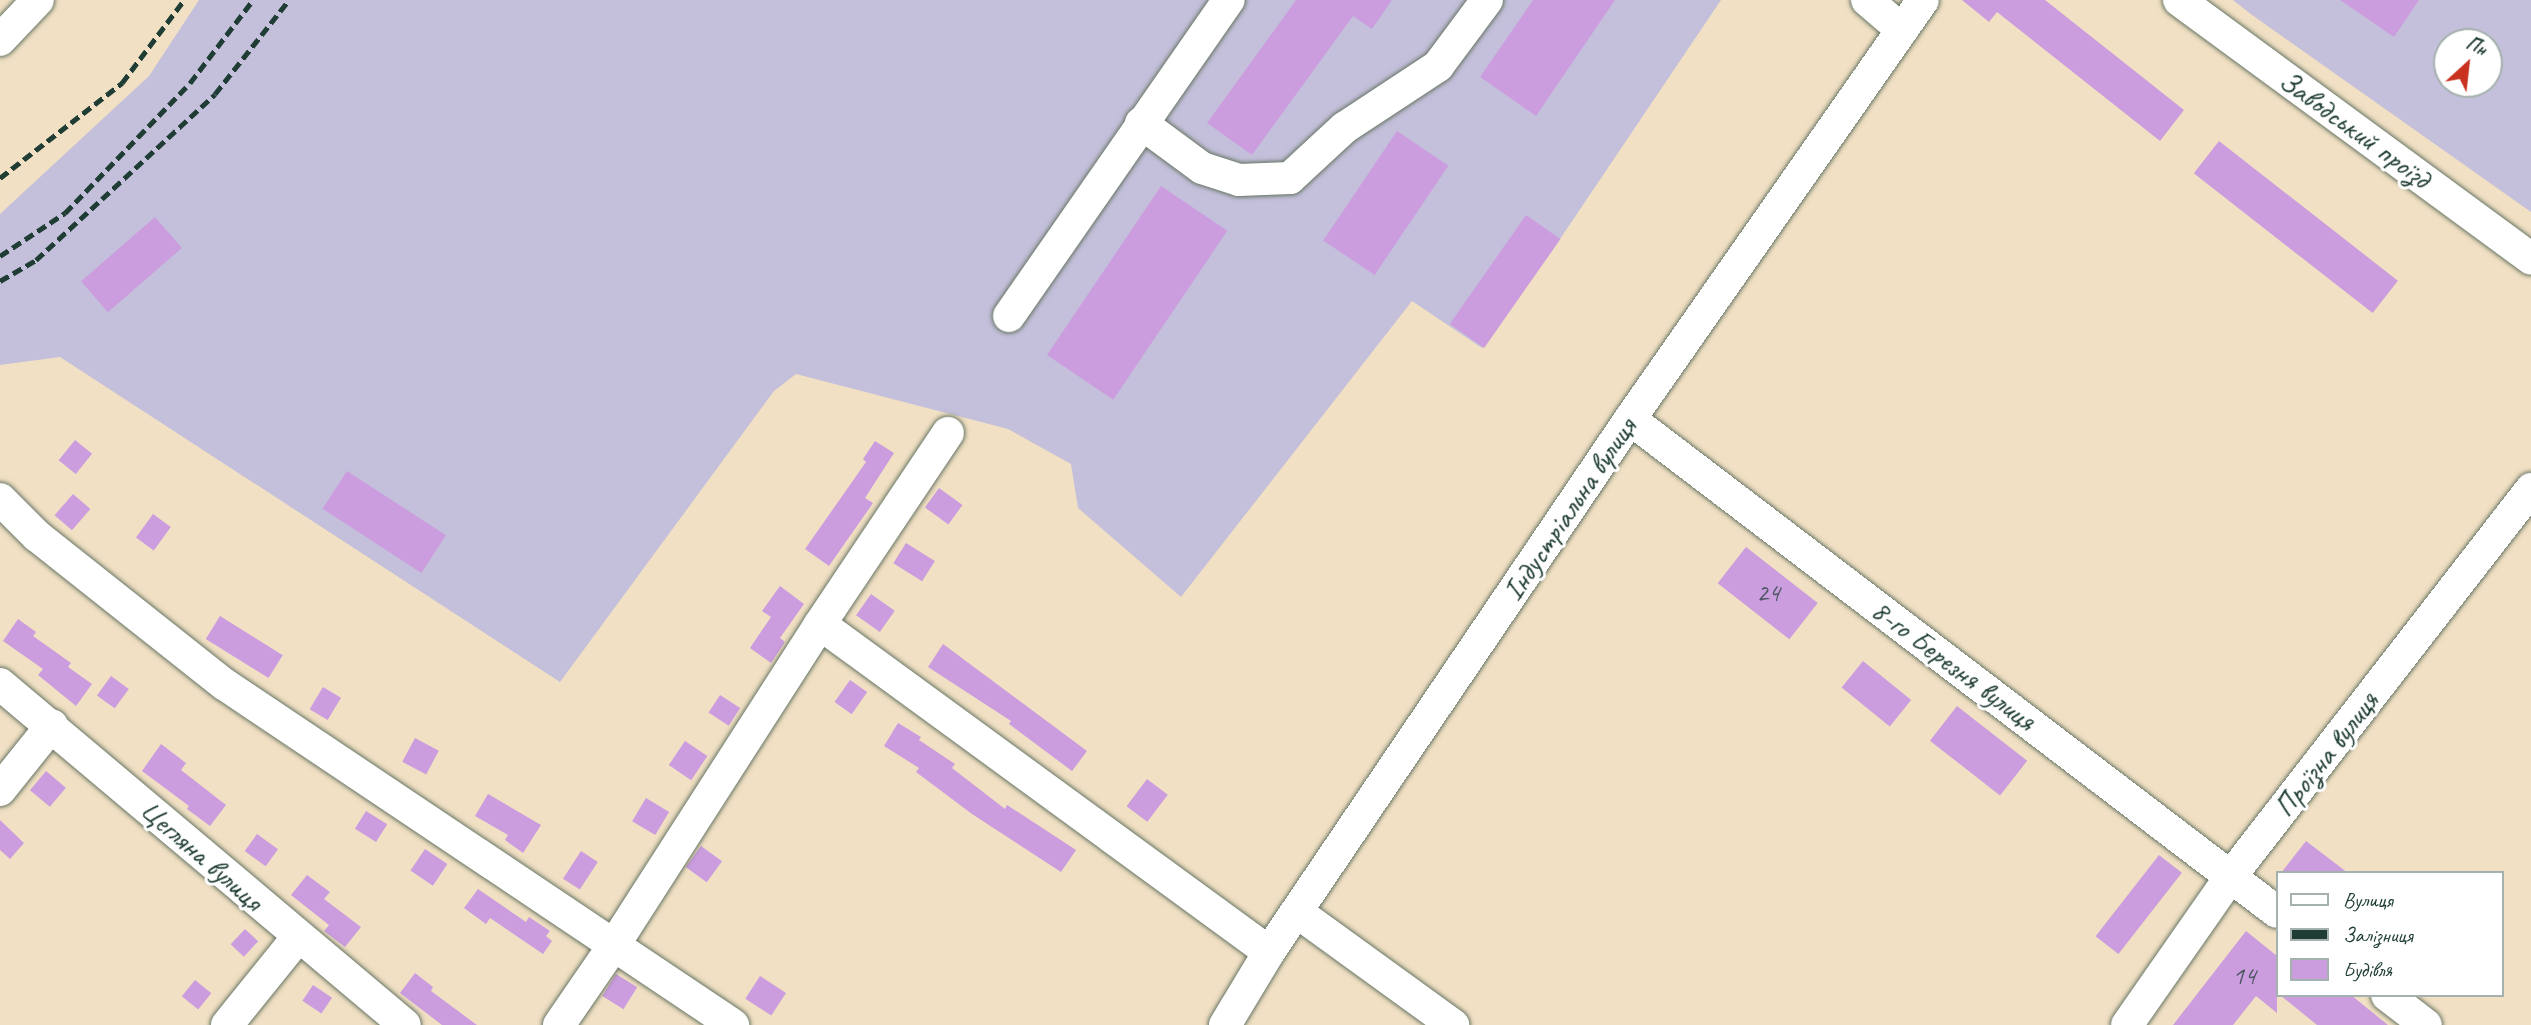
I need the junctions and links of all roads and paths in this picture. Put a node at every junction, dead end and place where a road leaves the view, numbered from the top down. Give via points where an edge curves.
1 (38, 0) edge
2 (1229, 0) edge
3 (1487, 0) edge
4 (1867, 0) edge
5 (1923, 0) edge
6 (2179, 0) edge
7 (1902, 30) junction
8 (0, 40) edge
9 (1141, 123) junction
10 (2531, 259) edge
11 (1009, 316) dead end
12 (1630, 419) junction
13 (948, 433) dead end
14 (2531, 489) edge
15 (0, 499) edge
16 (820, 624) junction
17 (0, 684) edge
18 (52, 725) junction
19 (0, 790) edge
20 (2231, 876) junction
21 (2276, 911) edge
22 (1297, 912) junction
23 (298, 937) junction
24 (614, 945) junction
25 (1269, 952) junction
26 (2390, 997) edge
27 (227, 1025) edge
28 (405, 1025) edge
29 (559, 1025) edge
30 (733, 1025) edge
31 (1225, 1025) edge
32 (1453, 1025) edge
33 (2127, 1025) edge
34 (2426, 1025) edge

1 - 8 street
2 - 9 street
3 - 9 street via 1438,66 1344,128 1290,178 1239,180 1202,168
4 - 7 street
5 - 7 street, Індустріальна вулиця
6 - 10 street, Заводський проїзд
7 - 12 street, Індустріальна вулиця
9 - 11 street
12 - 20 street, 8-го Березня вулиця
12 - 22 street, Індустріальна вулиця
13 - 16 street
14 - 20 street, Проїзна вулиця
15 - 24 street via 37,536 224,684
16 - 24 street
16 - 25 street
17 - 18 street, Цегляна вулиця
18 - 19 street
18 - 23 street, Цегляна вулиця
20 - 21 street, 8-го Березня вулиця
20 - 33 street, Проїзна вулиця
22 - 25 street, Індустріальна вулиця
22 - 32 street
23 - 27 street
23 - 28 street, Цегляна вулиця
24 - 29 street
24 - 30 street
25 - 31 street, Індустріальна вулиця
26 - 34 street

